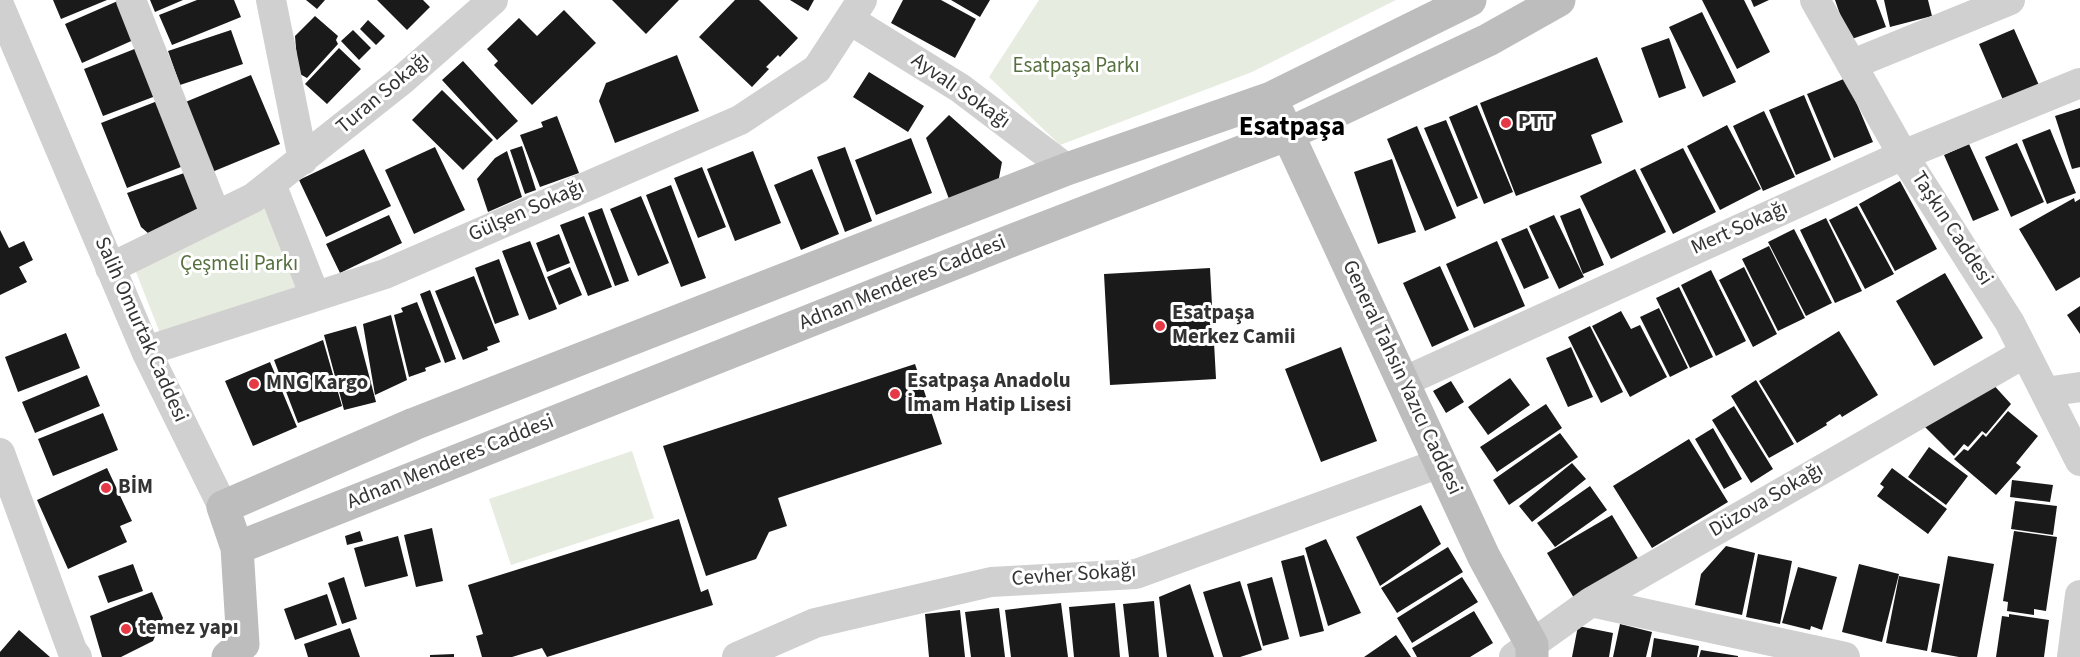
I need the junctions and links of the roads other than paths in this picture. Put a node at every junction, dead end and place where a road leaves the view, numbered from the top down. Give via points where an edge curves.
1 (132, 0) edge
2 (272, 0) edge
3 (493, 0) edge
4 (1470, 0) edge
5 (1559, 0) edge
6 (1815, 0) edge
7 (2010, 0) edge
8 (0, 7) edge
9 (856, 10) edge
10 (1853, 64) junction
11 (2080, 83) edge
12 (1271, 98) junction
13 (1288, 134) junction
14 (1904, 155) junction
15 (303, 160) junction
16 (1067, 169) junction
17 (271, 184) junction
18 (216, 216) junction
19 (110, 268) junction
20 (315, 296) junction
21 (146, 351) junction
22 (2025, 353) junction
23 (1403, 382) junction
24 (2080, 387) edge
25 (2045, 392) junction
26 (0, 453) edge
27 (2080, 461) edge
28 (1440, 463) junction
29 (223, 507) junction
30 (237, 548) junction
31 (2080, 595) edge
32 (1591, 602) junction
33 (242, 653) edge
34 (1526, 653) edge
35 (77, 657) edge
36 (737, 657) edge
37 (1845, 657) edge
38 (2072, 657) edge

1 - 18 street
2 - 15 street
3 - 15 street, Turan Sokağı
4 - 12 street
5 - 13 street, Adnan Menderes Caddesi via 1488,40
6 - 10 street, Taşkın Caddesi
7 - 10 street
8 - 19 street, Salih Omurtak Caddesi
9 - 16 street, Ayvalı Sokağı
9 - 20 street, Gülşen Sokağı via 817,69 740,120 386,274
10 - 14 street, Taşkın Caddesi
11 - 14 street, Mert Sokağı
12 - 13 street, General Tahsin Yazıcı Caddesi
12 - 16 street
13 - 23 street, General Tahsin Yazıcı Caddesi
13 - 30 street, Adnan Menderes Caddesi
14 - 22 street, Taşkın Caddesi
14 - 23 street, Mert Sokağı
15 - 17 street, Turan Sokağı
16 - 29 street via 414,424
17 - 18 street, Turan Sokağı via 253,198
17 - 20 street
18 - 19 street, Turan Sokağı
19 - 21 street, Salih Omurtak Caddesi
20 - 21 street, Gülşen Sokağı
21 - 29 street, Salih Omurtak Caddesi
22 - 25 street, Taşkın Caddesi
22 - 32 street, Düzova Sokağı
23 - 28 street, General Tahsin Yazıcı Caddesi
24 - 25 street
25 - 27 street, Taşkın Caddesi
26 - 35 street
28 - 34 street, General Tahsin Yazıcı Caddesi
28 - 36 street, Cevher Sokağı via 1136,574 991,582 816,623
29 - 30 street, Salih Omurtak Caddesi
30 - 33 street, Salih Omurtak Caddesi
31 - 38 street
32 - 34 street, Düzova Sokağı
32 - 37 street

